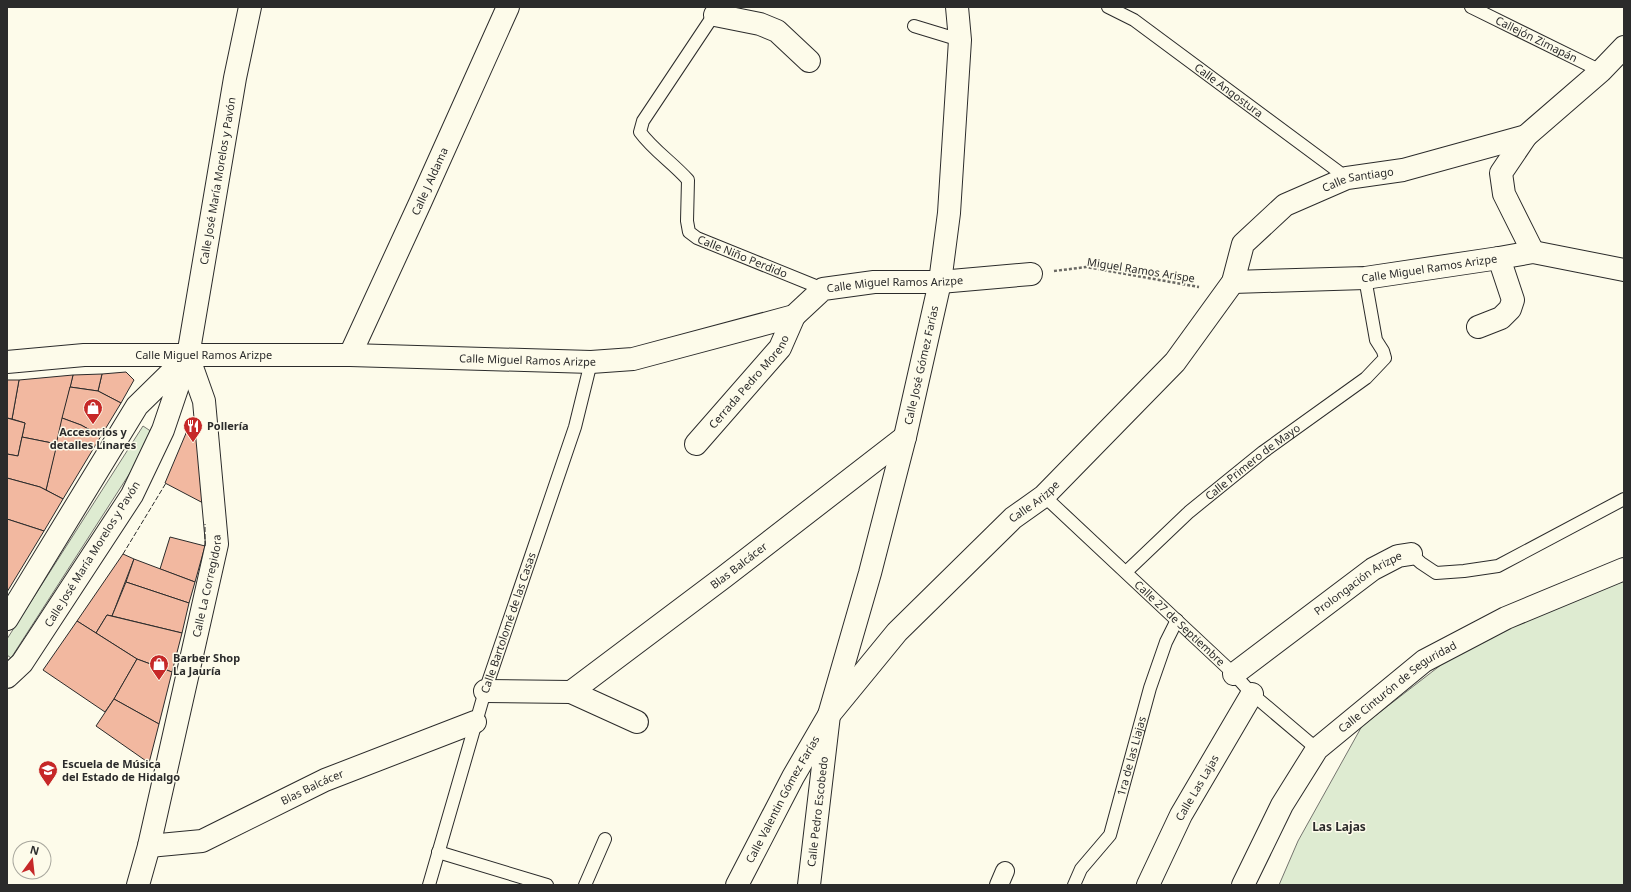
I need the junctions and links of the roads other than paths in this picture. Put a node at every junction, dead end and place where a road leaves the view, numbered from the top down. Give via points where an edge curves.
1 (250, 7) edge
2 (508, 7) edge
3 (957, 7) edge
4 (1108, 7) edge
5 (1472, 7) edge
6 (716, 11) edge
7 (914, 26) dead end
8 (960, 40) junction
9 (1621, 53) edge
10 (809, 61) dead end
11 (1601, 71) junction
12 (1526, 136) junction
13 (1347, 178) junction
14 (1533, 252) junction
15 (1499, 258) junction
16 (1621, 270) edge
17 (1032, 274) road end
18 (1365, 278) junction
19 (940, 282) junction
20 (1229, 287) junction
21 (823, 289) junction
22 (794, 316) junction
23 (1478, 327) dead end
24 (350, 355) junction
25 (188, 356) junction
26 (7, 362) edge
27 (591, 362) junction
28 (905, 438) junction
29 (696, 444) dead end
30 (1044, 496) junction
31 (1624, 499) edge
32 (1411, 554) joint
33 (1624, 569) edge
34 (1126, 572) junction
35 (7, 619) edge
36 (1177, 620) junction
37 (1234, 674) junction
38 (7, 676) edge
39 (485, 691) junction
40 (571, 692) junction
41 (1252, 694) junction
42 (829, 715) junction
43 (475, 722) junction
44 (637, 722) dead end
45 (1317, 749) junction
46 (605, 839) dead end
47 (149, 846) junction
48 (438, 852) junction
49 (138, 885) edge
50 (429, 885) edge
51 (547, 885) edge
52 (585, 885) edge
53 (737, 885) edge
54 (809, 885) edge
55 (1074, 885) edge
56 (1148, 885) edge
57 (1243, 885) edge

1 - 25 street, Calle José María Morelos y Pavón via 235,78
2 - 24 street, Calle J Aldama
3 - 8 street, Calle José Gómez Farías
4 - 13 lane, Calle Angostura via 1134,20
5 - 11 lane, Callejón Zimapán
6 - 10 street via 777,31
6 - 21 lane, Calle Niño Perdido via 643,121 640,132 646,141 688,180 689,232 697,238
7 - 8 lane
8 - 19 street, Calle José Gómez Farías via 949,213
9 - 11 street, Calle Santiago
11 - 12 street, Calle Santiago
12 - 13 street, Calle Santiago via 1403,170
12 - 14 street, Calle Santiago via 1502,173 1504,194
13 - 20 street, Calle Santiago via 1285,205 1243,244
14 - 15 street, Calle Miguel Ramos Arizpe
14 - 16 street, Calle Miguel Ramos Arizpe
15 - 18 street, Calle Miguel Ramos Arizpe
15 - 23 street via 1513,300 1512,305 1500,318
17 - 19 street, Calle Miguel Ramos Arizpe
18 - 20 street, Calle Miguel Ramos Arizpe
18 - 34 lane, Calle Primero de Mayo via 1376,340 1385,358 1366,378 1263,452 1189,512
19 - 21 street, Calle Miguel Ramos Arizpe via 874,282
19 - 28 street, Calle José Gómez Farías
20 - 30 street, Calle Arizpe via 1175,362
21 - 22 street, Calle Miguel Ramos Arizpe
22 - 27 street, Calle Miguel Ramos Arizpe via 633,359
22 - 29 street, Cerrada Pedro Moreno via 780,348
24 - 25 street, Calle Miguel Ramos Arizpe
24 - 27 street, Calle Miguel Ramos Arizpe
25 - 26 street, Calle Miguel Ramos Arizpe via 84,355
25 - 35 street via 137,406
25 - 38 street, Calle José María Morelos y Pavón via 163,430 132,495 22,663
25 - 47 street, Calle La Corregidora via 204,401 217,544
27 - 39 lane, Calle Bartolomé de las Casas via 575,427
28 - 40 street, Blas Balcácer
28 - 42 street, Calle José Gómez Farías
30 - 34 lane, Calle 27 de Septiembre
30 - 42 street, Calle Arizpe via 1013,518 897,632
31 - 32 lane, Prolongación Arizpe via 1498,566 1436,573
32 - 37 street, Prolongación Arizpe via 1398,556 1373,569
33 - 45 street, Calle Cinturón de Seguridad via 1506,618 1424,661
34 - 36 lane, Calle 27 de Septiembre
36 - 37 lane, Calle 27 de Septiembre
36 - 55 lane, 1ra de las Liajas via 1166,642 1150,688 1110,835 1081,869
37 - 41 lane, Calle 27 de Septiembre
39 - 40 street
39 - 43 lane, Calle Bartolomé de las Casas
40 - 44 street
41 - 45 lane, Calle 27 de Septiembre
41 - 56 street, Calle Las Lajas via 1181,815
42 - 53 street, Calle Valentin Gómez Farías via 793,777
42 - 54 street, Calle Pedro Escobedo
43 - 47 street, Blas Balcácer via 324,780 202,841
43 - 48 lane, Calle Bartolomé de las Casas
45 - 57 street, Calle Cinturón de Seguridad via 1282,805
46 - 52 lane
47 - 49 street, Calle La Corregidora
48 - 50 lane, Calle Bartolomé de las Casas
48 - 51 lane

